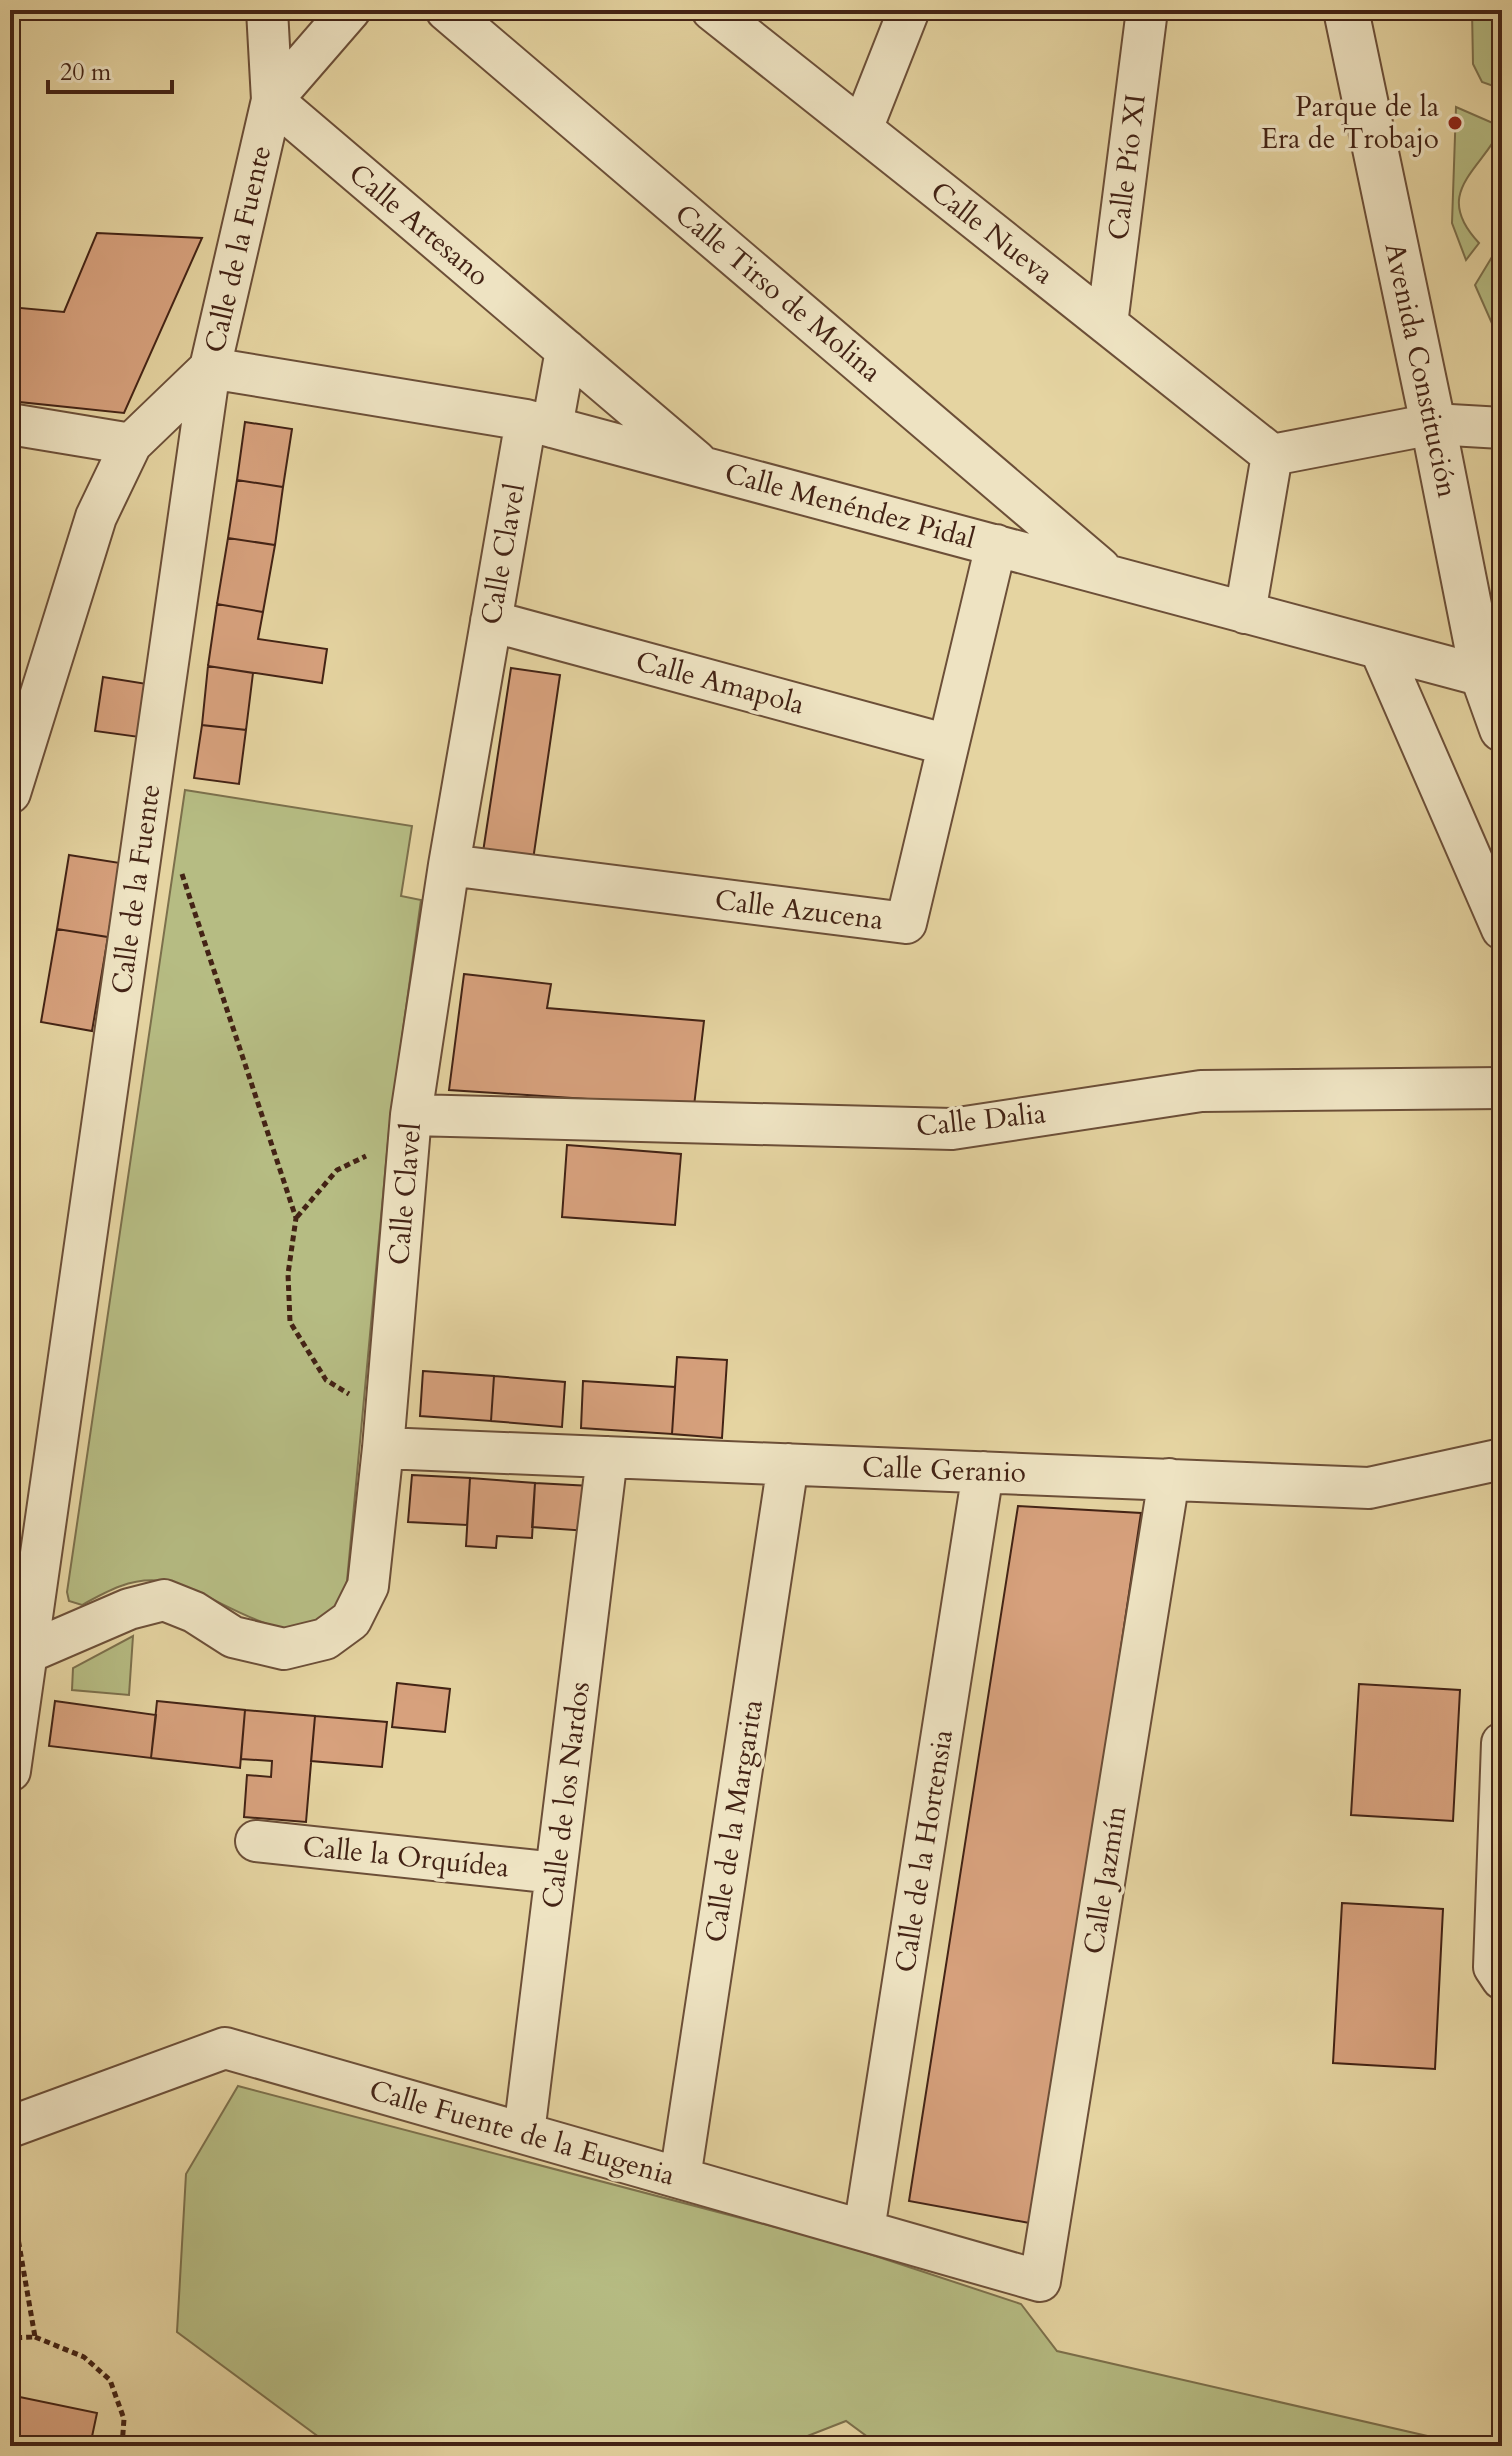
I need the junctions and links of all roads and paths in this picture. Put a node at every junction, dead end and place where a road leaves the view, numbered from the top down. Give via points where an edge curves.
1 (267, 10) edge
2 (350, 10) edge
3 (446, 10) edge
4 (712, 10) edge
5 (909, 10) edge
6 (1147, 10) edge
7 (1346, 10) edge
8 (272, 100) junction
9 (862, 129) junction
10 (1107, 324) junction
11 (566, 350) junction
12 (210, 368) junction
13 (10, 424) edge
14 (539, 424) junction
15 (1433, 424) junction
16 (1502, 428) edge
17 (131, 444) junction
18 (1272, 455) junction
19 (704, 467) junction
20 (996, 545) junction
21 (1110, 576) junction
22 (1245, 613) junction
23 (491, 621) junction
24 (1380, 649) junction
25 (1483, 676) junction
26 (1502, 729) edge
27 (948, 745) junction
28 (10, 793) edge
29 (449, 865) junction
30 (181, 872) dead end
31 (1502, 929) edge
32 (1502, 1088) edge
33 (410, 1125) junction
34 (296, 1218) junction
35 (385, 1432) junction
36 (607, 1457) junction
37 (1502, 1459) edge
38 (788, 1464) junction
39 (983, 1472) junction
40 (1169, 1479) junction
41 (27, 1653) junction
42 (1502, 1743) edge
43 (10, 1771) edge
44 (256, 1841) dead end
45 (556, 1873) junction
46 (1502, 1979) edge
47 (10, 2127) edge
48 (524, 2133) junction
49 (680, 2178) junction
50 (10, 2192) edge
51 (864, 2230) junction
52 (1040, 2281) joint
53 (35, 2337) junction
54 (10, 2338) edge
55 (122, 2446) edge

1 - 8 street, Calle de la Fuente
2 - 8 street
3 - 21 street, Calle Tirso de Molina
4 - 9 street, Calle Nueva
5 - 9 street
6 - 10 street, Calle Pío XI
7 - 15 street, Avenida Constitución
8 - 11 street, Calle Artesano
8 - 12 street, Calle de la Fuente
9 - 10 street, Calle Nueva
10 - 18 street, Calle Nueva
11 - 14 street
11 - 19 street, Calle Artesano
12 - 14 street, Calle Menéndez Pidal
12 - 17 street
12 - 41 street, Calle de la Fuente
13 - 17 street
14 - 19 street, Calle Menéndez Pidal
14 - 23 street, Calle Clavel
15 - 16 street
15 - 18 street
15 - 25 street, Avenida Constitución
17 - 28 street via 96,517
18 - 22 street
19 - 20 street, Calle Menéndez Pidal
20 - 21 street, Calle Menéndez Pidal
20 - 27 street, Calle Azucena
21 - 22 street, Calle Menéndez Pidal
22 - 24 street, Calle Menéndez Pidal
23 - 27 street, Calle Amapola
23 - 29 street, Calle Clavel
24 - 25 street, Calle Menéndez Pidal
24 - 31 street
25 - 26 street, Avenida Constitución
27 - 29 street, Calle Azucena via 906,923
29 - 33 street, Calle Clavel
30 - 34 path
32 - 33 street, Calle Dalia via 1201,1091 952,1129
33 - 34 path via 337,1170
33 - 35 street, Calle Clavel
34 - 35 path via 288,1274 290,1322 326,1380
35 - 36 street, Calle Geranio
35 - 41 street, Calle Clavel via 368,1586 351,1620 325,1639 284,1649 233,1637 164,1600 129,1609
36 - 38 street, Calle Geranio
36 - 45 street, Calle de los Nardos
37 - 40 street, Calle Geranio via 1369,1488
38 - 39 street, Calle Geranio
38 - 49 street, Calle de la Margarita
39 - 40 street, Calle Geranio
39 - 51 street, Calle de la Hortensia
40 - 52 street, Calle Jazmín
41 - 43 street, Calle de la Fuente
42 - 46 street via 1494,1967
44 - 45 street, Calle la Orquídea
45 - 48 street, Calle de los Nardos
47 - 48 street, Calle Fuente de la Eugenia via 225,2048
48 - 49 street, Calle Fuente de la Eugenia
49 - 51 street, Calle Fuente de la Eugenia
50 - 53 path
51 - 52 street, Calle Fuente de la Eugenia
53 - 54 path
53 - 55 path via 84,2357 110,2380 124,2419

